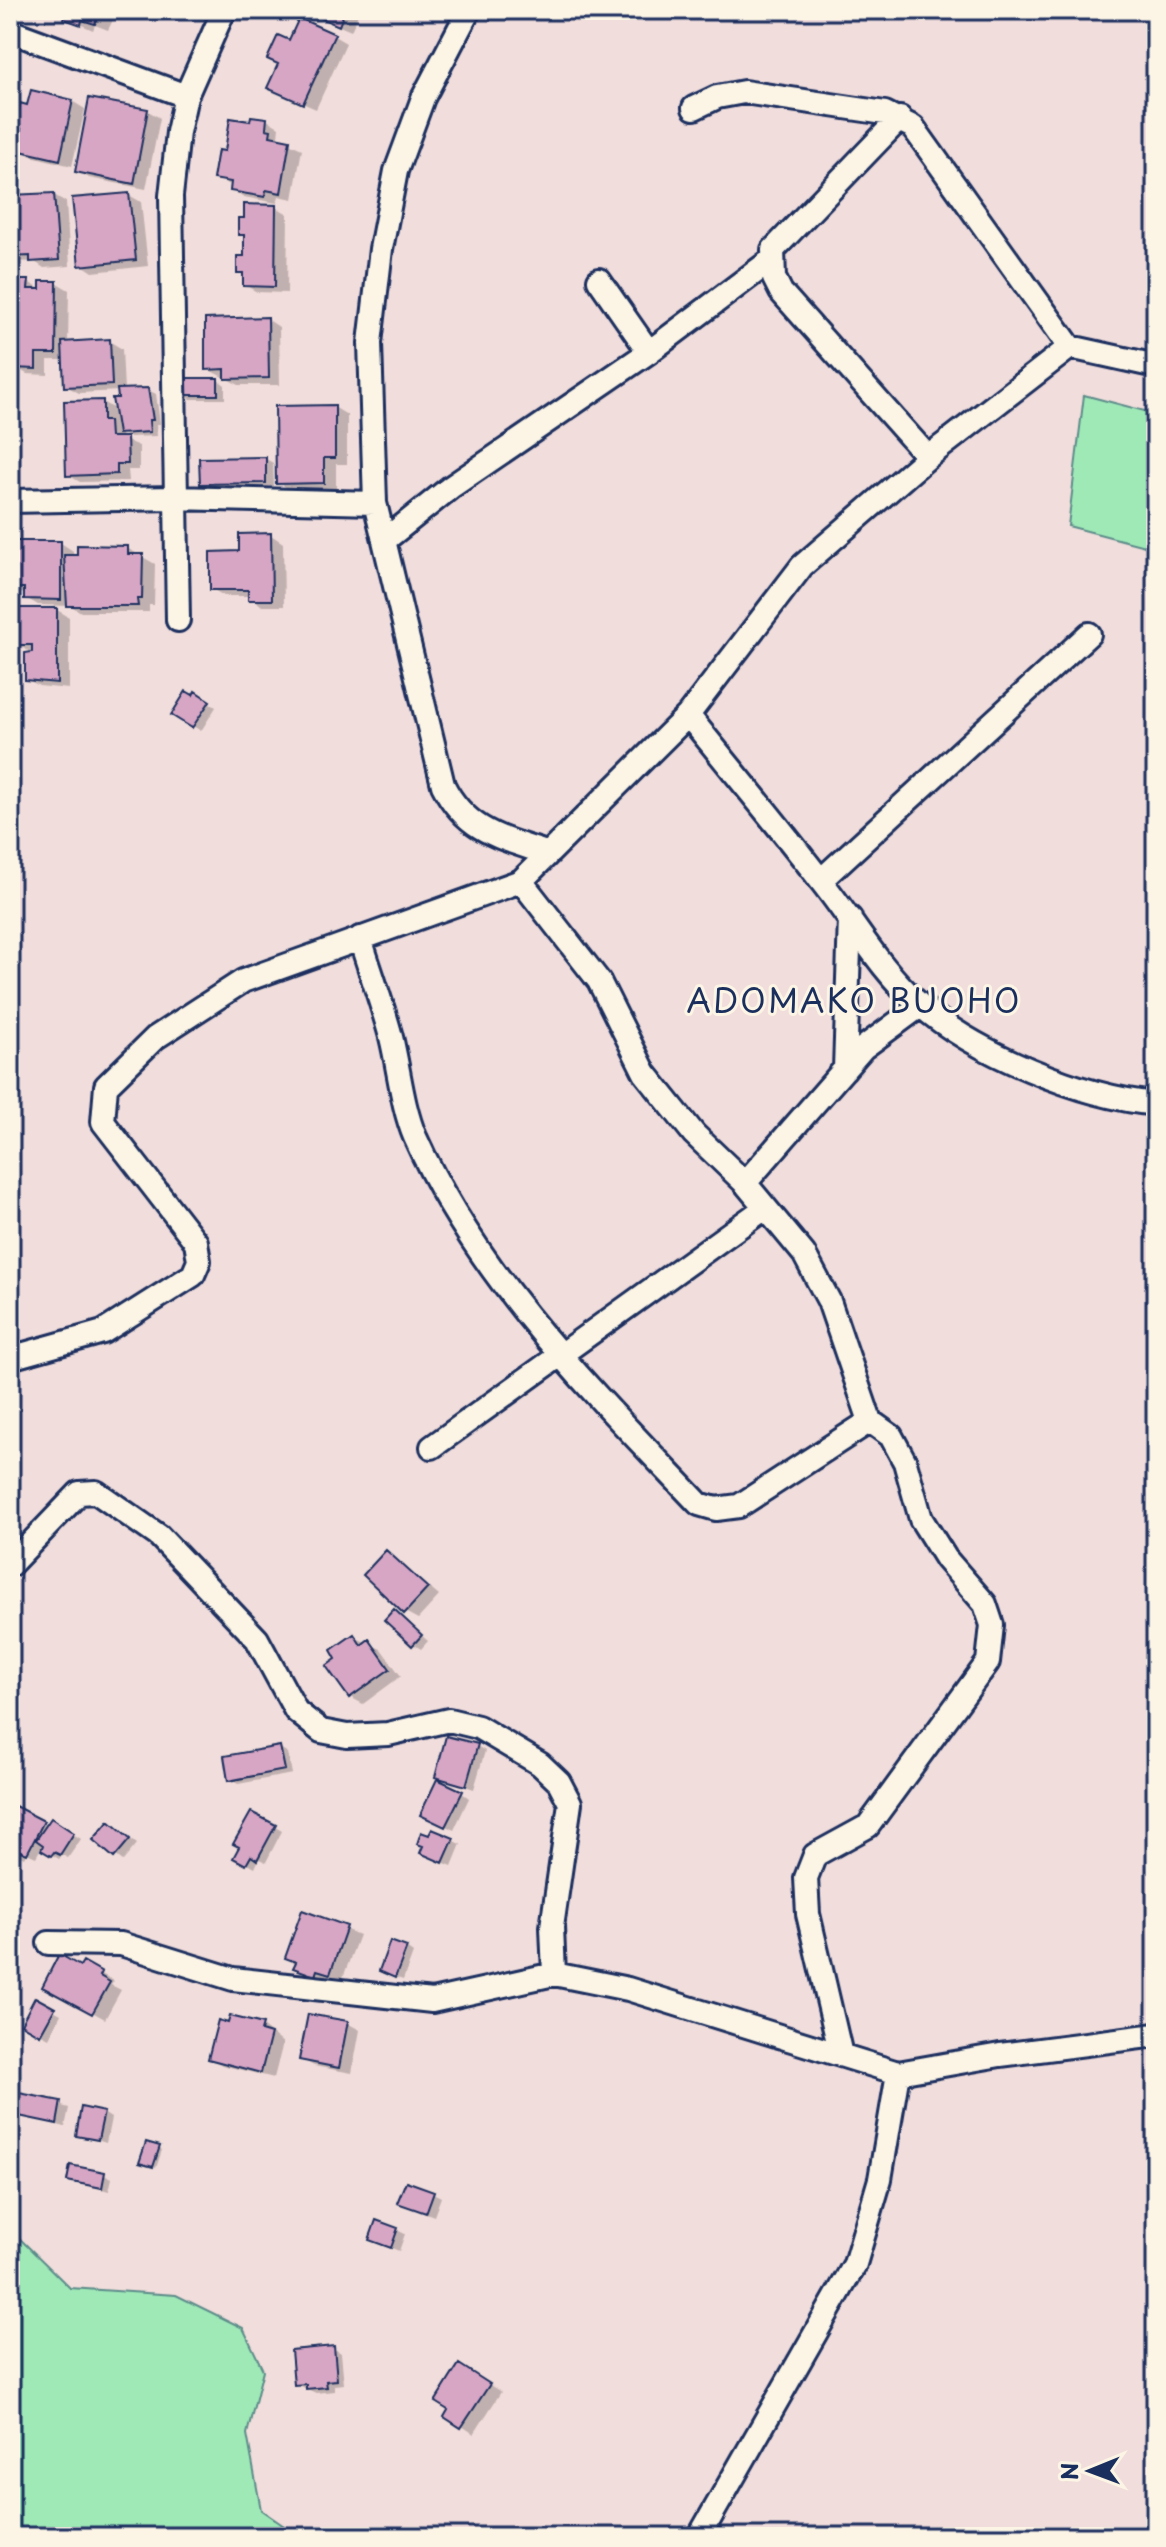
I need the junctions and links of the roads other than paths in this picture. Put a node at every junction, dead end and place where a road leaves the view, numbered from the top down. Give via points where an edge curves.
1 (224, 10) edge
2 (469, 10) edge
3 (10, 31) edge
4 (186, 96) junction
5 (694, 108) dead end
6 (900, 118) junction
7 (770, 261) junction
8 (599, 280) dead end
9 (1070, 347) junction
10 (649, 352) junction
11 (1156, 366) edge
12 (928, 457) junction
13 (175, 498) junction
14 (10, 501) edge
15 (375, 503) junction
16 (385, 540) junction
17 (178, 620) dead end
18 (1089, 634) dead end
19 (688, 715) junction
20 (546, 853) junction
21 (821, 880) junction
22 (521, 881) junction
23 (850, 918) junction
24 (360, 938) junction
25 (920, 1006) junction
26 (845, 1069) junction
27 (1156, 1104) edge
28 (745, 1183) junction
29 (765, 1208) junction
30 (557, 1354) junction
31 (10, 1358) edge
32 (870, 1421) junction
33 (432, 1447) dead end
34 (10, 1565) edge
35 (49, 1943) dead end
36 (554, 1974) junction
37 (1156, 2035) edge
38 (841, 2055) junction
39 (898, 2073) junction
40 (699, 2537) edge

1 - 4 street
2 - 15 street via 423,98 396,171 381,249 370,343
3 - 4 street
4 - 13 street via 171,196
5 - 6 street via 744,92
6 - 7 street via 773,250
6 - 9 street via 913,127
7 - 10 street
7 - 12 street via 781,292
8 - 10 street
9 - 11 street
9 - 12 street
10 - 16 street via 451,487
12 - 19 street via 802,566
13 - 14 street
13 - 15 street
13 - 17 street
15 - 16 street
16 - 20 street via 443,785 454,807 476,826
18 - 21 street
19 - 20 street
19 - 21 street
20 - 22 street
21 - 23 street
22 - 24 street
22 - 28 street via 599,981 645,1073 694,1134
23 - 25 street
23 - 26 street
24 - 30 street via 414,1133 452,1207
24 - 31 street via 243,981 155,1038 106,1086 103,1122 196,1242 199,1261 193,1275 103,1332
25 - 26 street via 863,1048
25 - 27 street via 972,1043 1079,1088
26 - 28 street
28 - 29 street
29 - 30 street
29 - 32 street via 804,1254 829,1301
30 - 32 street via 699,1504 716,1509 739,1506
30 - 33 street
32 - 38 street via 891,1436 905,1462 921,1519 946,1559 985,1604 992,1645 988,1662 868,1826 815,1855 806,1878 808,1914
34 - 36 street via 79,1493 96,1492 159,1536 257,1639 296,1711 321,1731 388,1734 449,1720 478,1727 540,1764 559,1782 570,1803 552,1927
35 - 36 street via 121,1944 233,1979 432,2001
36 - 38 street via 628,1989
37 - 39 street
38 - 39 street
39 - 40 street via 880,2179 855,2264

